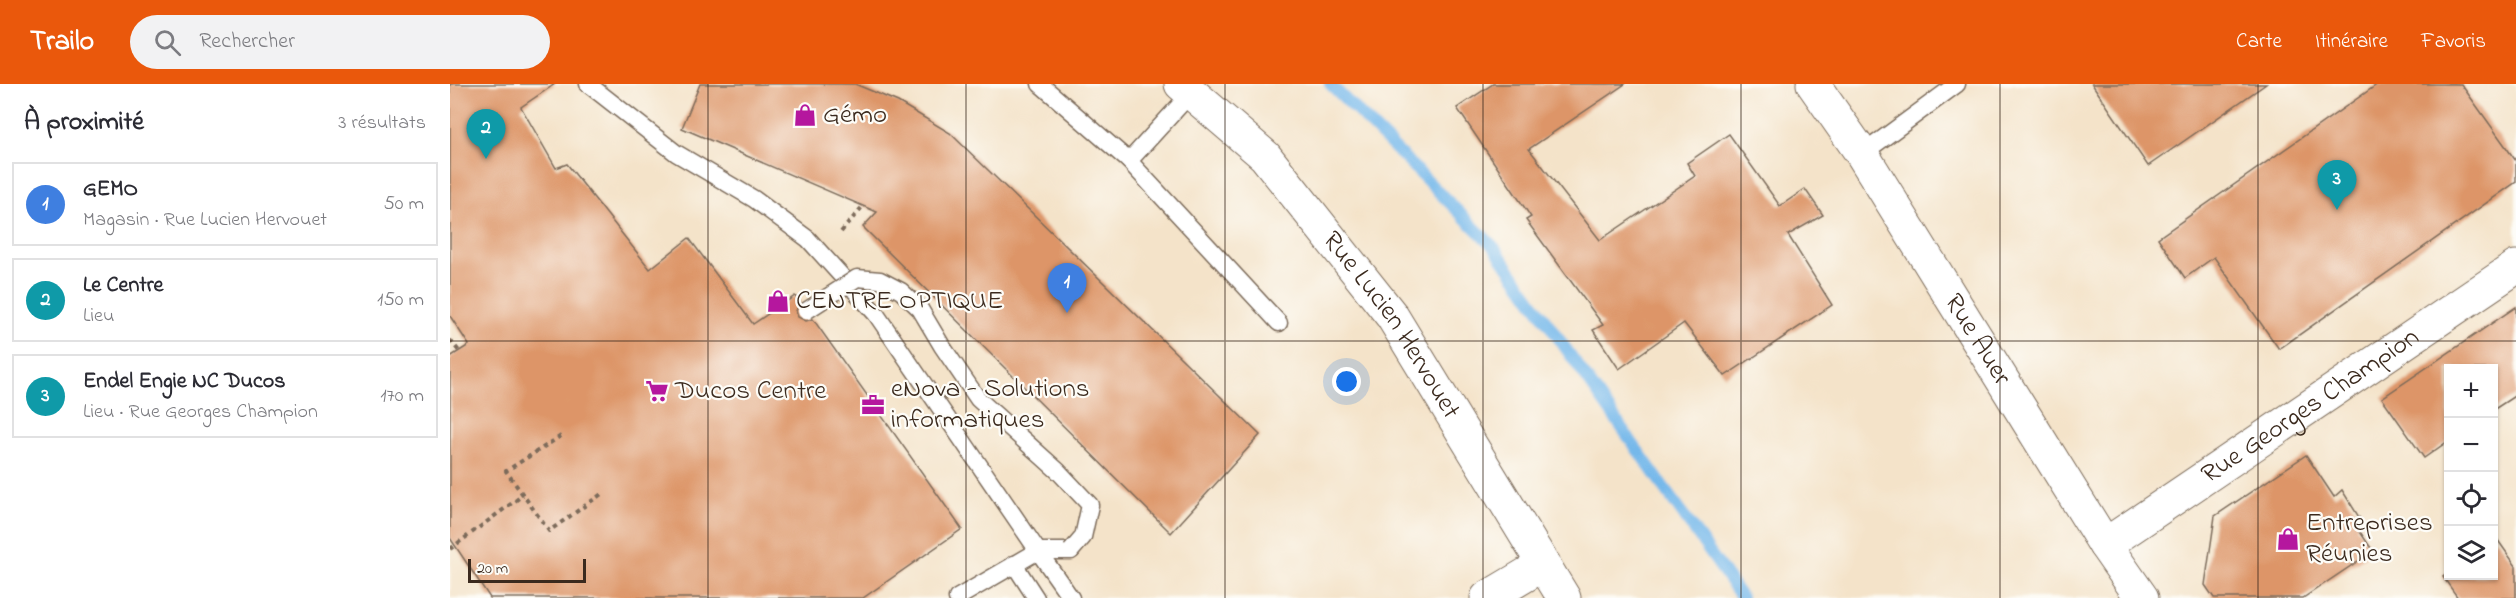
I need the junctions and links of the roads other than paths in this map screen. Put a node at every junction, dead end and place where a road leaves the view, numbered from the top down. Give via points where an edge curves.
1 (588, 84) edge
2 (1040, 84) edge
3 (1813, 84) edge
4 (1957, 84) edge
5 (1186, 88) edge
6 (1862, 154) junction
7 (1130, 161) junction
8 (2516, 267) edge
9 (807, 311) dead end
10 (1279, 323) dead end
11 (2105, 545) junction
12 (1038, 551) junction
13 (1014, 564) junction
14 (1544, 564) junction
15 (957, 598) edge
16 (1036, 598) edge
17 (1071, 598) edge
18 (1487, 598) edge
19 (1564, 598) edge
20 (2142, 598) edge

1 - 12 lane via 676,153 754,199 808,239 876,314
2 - 7 lane
3 - 6 street, Rue Auer
4 - 6 lane
5 - 7 lane
5 - 14 street, Rue Lucien Hervouet via 1265,156 1392,316
6 - 11 street, Rue Auer
7 - 10 lane
8 - 11 street, Rue Georges Champion
9 - 12 lane, bridge via 857,278 880,280 901,291 920,309 978,399 1059,471 1090,505 1083,537 1071,550
11 - 20 street, Rue Auer
12 - 13 lane
12 - 17 lane
13 - 15 lane
13 - 16 lane
14 - 18 street
14 - 19 street, Rue Lucien Hervouet

